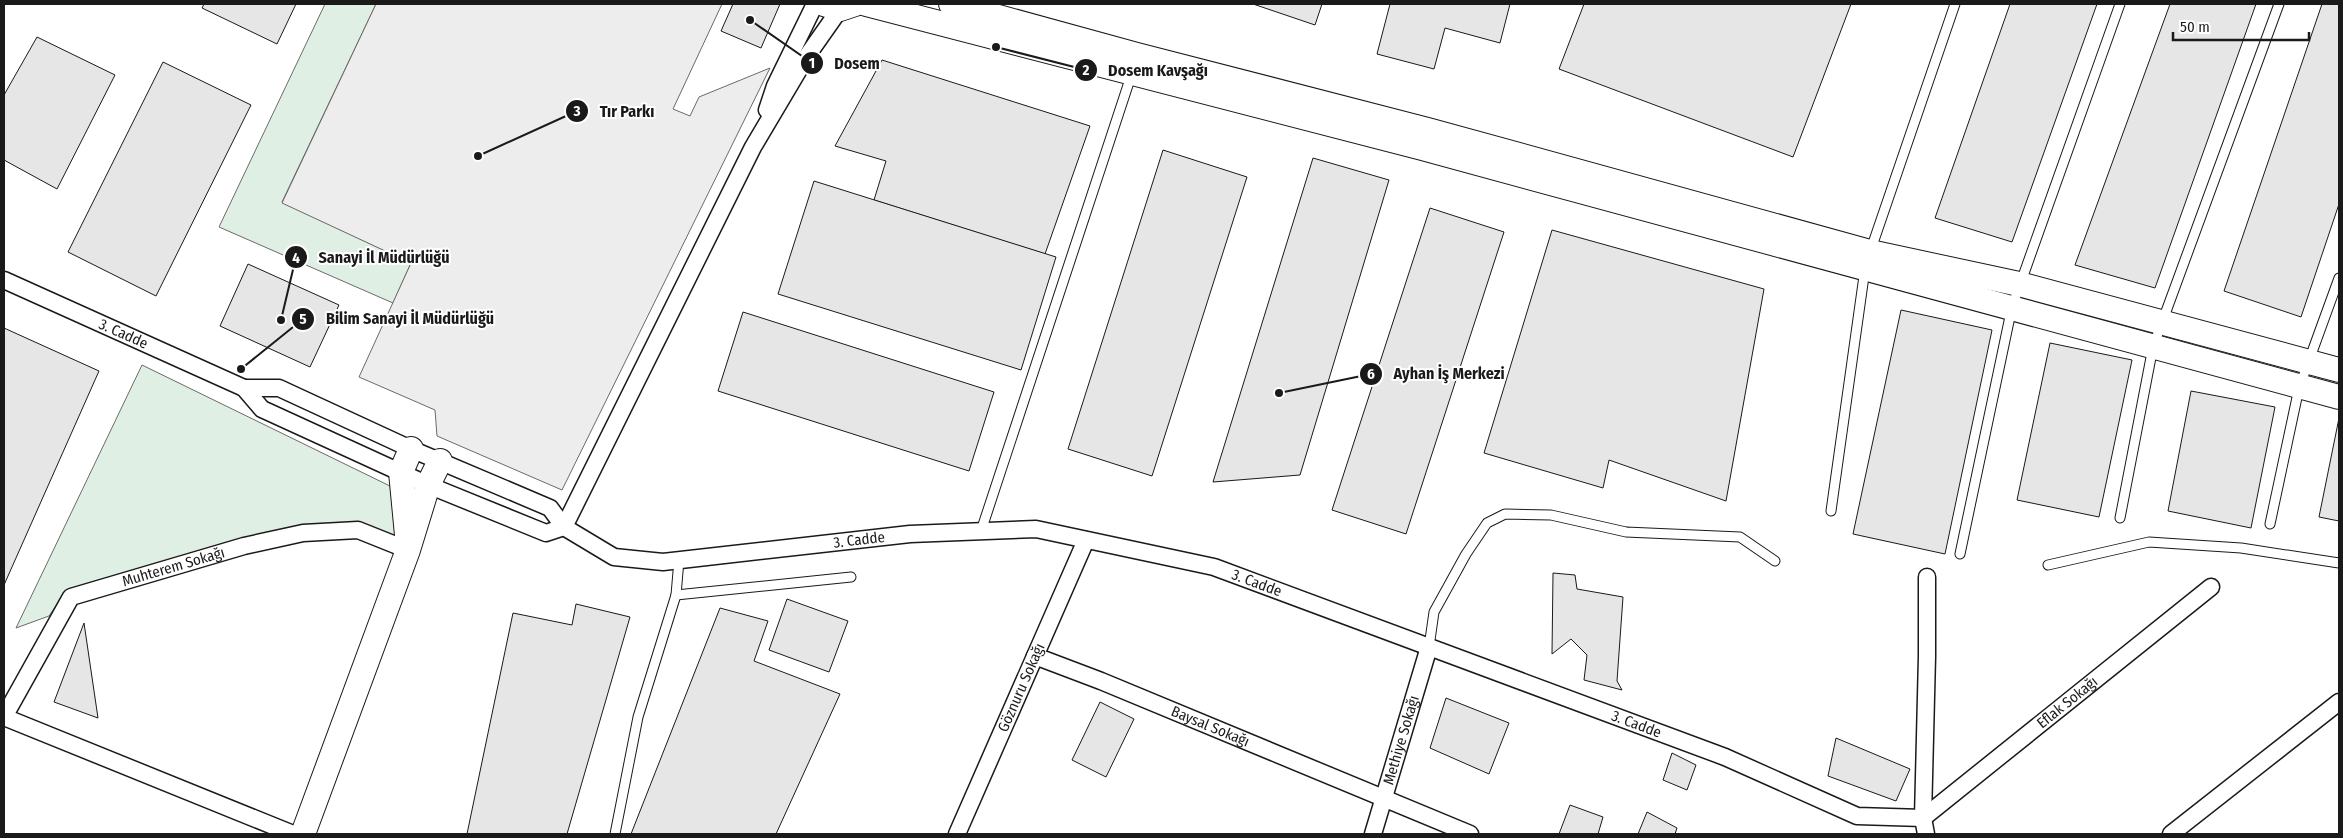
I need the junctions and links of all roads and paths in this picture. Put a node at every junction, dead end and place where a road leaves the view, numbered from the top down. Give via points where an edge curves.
1 (815, 4) edge
2 (866, 4) edge
3 (951, 4) edge
4 (1955, 4) edge
5 (2120, 4) edge
6 (2279, 4) edge
7 (840, 6) edge
8 (1135, 63) junction
9 (753, 147) junction
10 (1868, 261) junction
11 (2339, 278) edge
12 (4, 280) edge
13 (2020, 284) junction
14 (2012, 307) junction
15 (2162, 323) junction
16 (2153, 347) junction
17 (2308, 362) junction
18 (2339, 370) edge
19 (244, 388) junction
20 (2299, 388) junction
21 (2339, 397) edge
22 (411, 449) junction
23 (440, 461) junction
24 (400, 472) junction
25 (428, 486) junction
26 (1831, 511) dead end
27 (2120, 518) dead end
28 (2270, 524) dead end
29 (564, 527) junction
30 (981, 530) junction
31 (1086, 540) junction
32 (408, 550) junction
33 (1960, 554) dead end
34 (679, 560) junction
35 (1775, 561) dead end
36 (2339, 562) edge
37 (2048, 565) dead end
38 (851, 577) dead end
39 (1927, 577) dead end
40 (2211, 587) dead end
41 (676, 595) junction
42 (1429, 647) junction
43 (1035, 656) junction
44 (2339, 702) edge
45 (4, 717) edge
46 (1385, 798) junction
47 (1923, 818) junction
48 (293, 834) edge
49 (302, 834) edge
50 (615, 834) edge
51 (957, 834) edge
52 (1373, 834) edge
53 (1470, 834) edge
54 (1926, 834) edge
55 (2171, 834) edge

1 - 9 street via 775,86
2 - 8 street
3 - 8 street
4 - 10 lane
5 - 13 lane
6 - 15 lane
7 - 9 street
8 - 10 street
8 - 30 lane
9 - 29 street
10 - 13 street
10 - 14 street
10 - 26 lane
11 - 17 lane
12 - 19 street, 3. Cadde
13 - 14 lane
13 - 15 street
14 - 16 street
14 - 33 lane
15 - 16 lane
15 - 17 street
16 - 20 street
16 - 27 lane
17 - 18 street
17 - 20 lane
19 - 22 street via 279,388
19 - 24 street via 262,409
20 - 21 street
20 - 28 lane
22 - 23 street
22 - 24 street
23 - 25 street
23 - 29 street via 550,508
24 - 25 street
24 - 32 street
25 - 29 street via 546,533
25 - 32 street
29 - 34 street, 3. Cadde via 614,557 664,562
30 - 31 street, 3. Cadde via 1036,529
30 - 34 street, 3. Cadde via 910,534
31 - 42 street, 3. Cadde via 1214,568
31 - 43 street, Göznuru Sokağı
32 - 45 street, Muhterem Sokağı via 358,530 303,533 244,546 71,597
32 - 49 street
34 - 41 lane
35 - 42 lane via 1740,537 1626,532 1551,515 1505,514 1488,523 1466,554 1434,612
36 - 37 lane via 2241,548 2149,542
38 - 41 lane
39 - 47 street
40 - 47 street, Eflak Sokağı
41 - 50 lane via 638,717
42 - 46 street, Methiye Sokağı
42 - 47 street, 3. Cadde via 1725,757 1857,816
43 - 46 street, Baysal Sokağı
43 - 51 street, Göznuru Sokağı
44 - 55 street
45 - 48 street, Muhterem Sokağı
46 - 52 street, Methiye Sokağı
46 - 53 street, Baysal Sokağı
47 - 54 street

